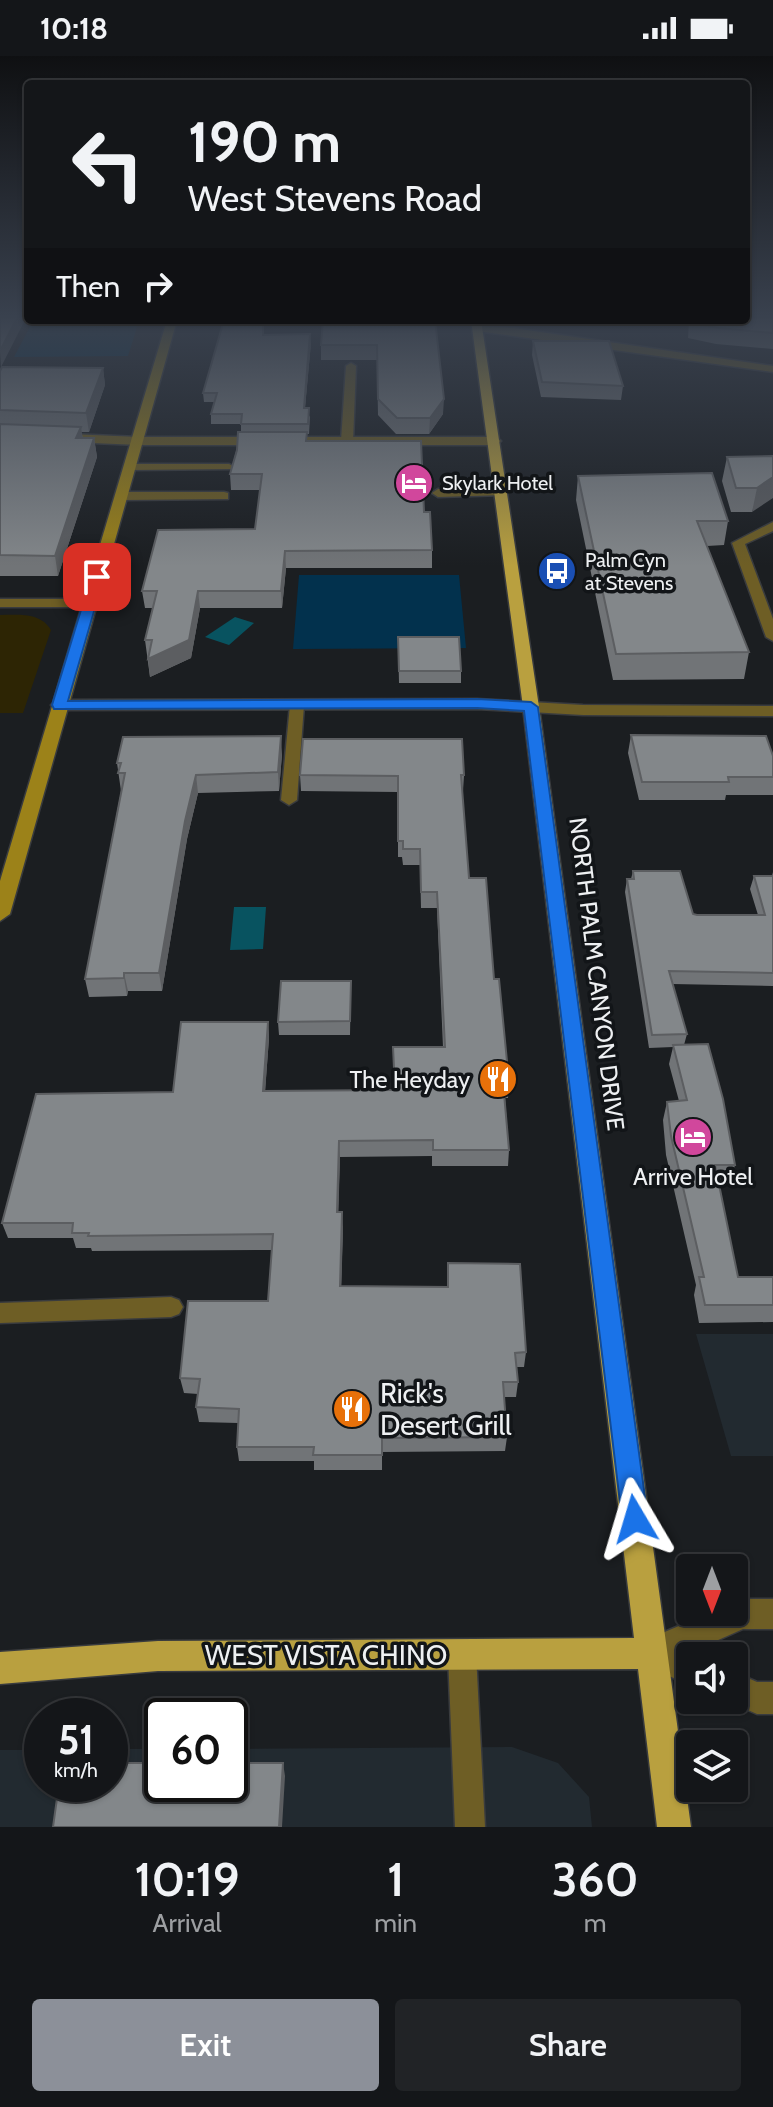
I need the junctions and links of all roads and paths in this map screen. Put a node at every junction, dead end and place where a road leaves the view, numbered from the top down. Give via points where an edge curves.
1 (150, 401) edge
2 (349, 401) edge
3 (489, 401) edge
4 (0, 435) edge
5 (139, 441) junction
6 (347, 441) junction
7 (495, 441) junction
8 (131, 467) junction
9 (229, 467) edge
10 (501, 492) junction
11 (438, 493) dead end
12 (122, 496) junction
13 (224, 496) dead end
14 (773, 526) edge
15 (0, 603) edge
16 (89, 603) junction
17 (773, 637) edge
18 (59, 705) junction
19 (297, 705) junction
20 (531, 707) junction
21 (773, 711) edge
22 (289, 800) dead end
23 (0, 914) edge
24 (171, 1307) dead end
25 (0, 1313) edge
26 (773, 1614) edge
27 (652, 1653) junction
28 (462, 1654) junction
29 (676, 1663) edge
30 (0, 1668) edge
31 (748, 1694) edge
32 (773, 1698) edge
33 (470, 1827) edge
34 (674, 1827) edge

1 - 5 main road
2 - 6 lane
3 - 7 main road, NORTH PALM CANYON DRIVE
4 - 5 street
5 - 6 street
5 - 8 main road
6 - 7 street
7 - 10 main road, NORTH PALM CANYON DRIVE
8 - 9 lane
8 - 12 main road
10 - 11 lane
10 - 20 main road, NORTH PALM CANYON DRIVE
12 - 13 lane
12 - 16 main road
14 - 17 lane via 738,543
15 - 16 street
16 - 18 main road
18 - 19 street
18 - 23 main road
19 - 20 street
19 - 22 lane
20 - 21 street
20 - 27 main road, NORTH PALM CANYON DRIVE
24 - 25 lane
26 - 27 street, WEST VISTA CHINO via 743,1614
27 - 28 main road, WEST VISTA CHINO
27 - 29 street, WEST VISTA CHINO
27 - 34 main road, NORTH PALM CANYON DRIVE
28 - 30 main road, WEST VISTA CHINO via 158,1656
28 - 33 lane
31 - 32 street

